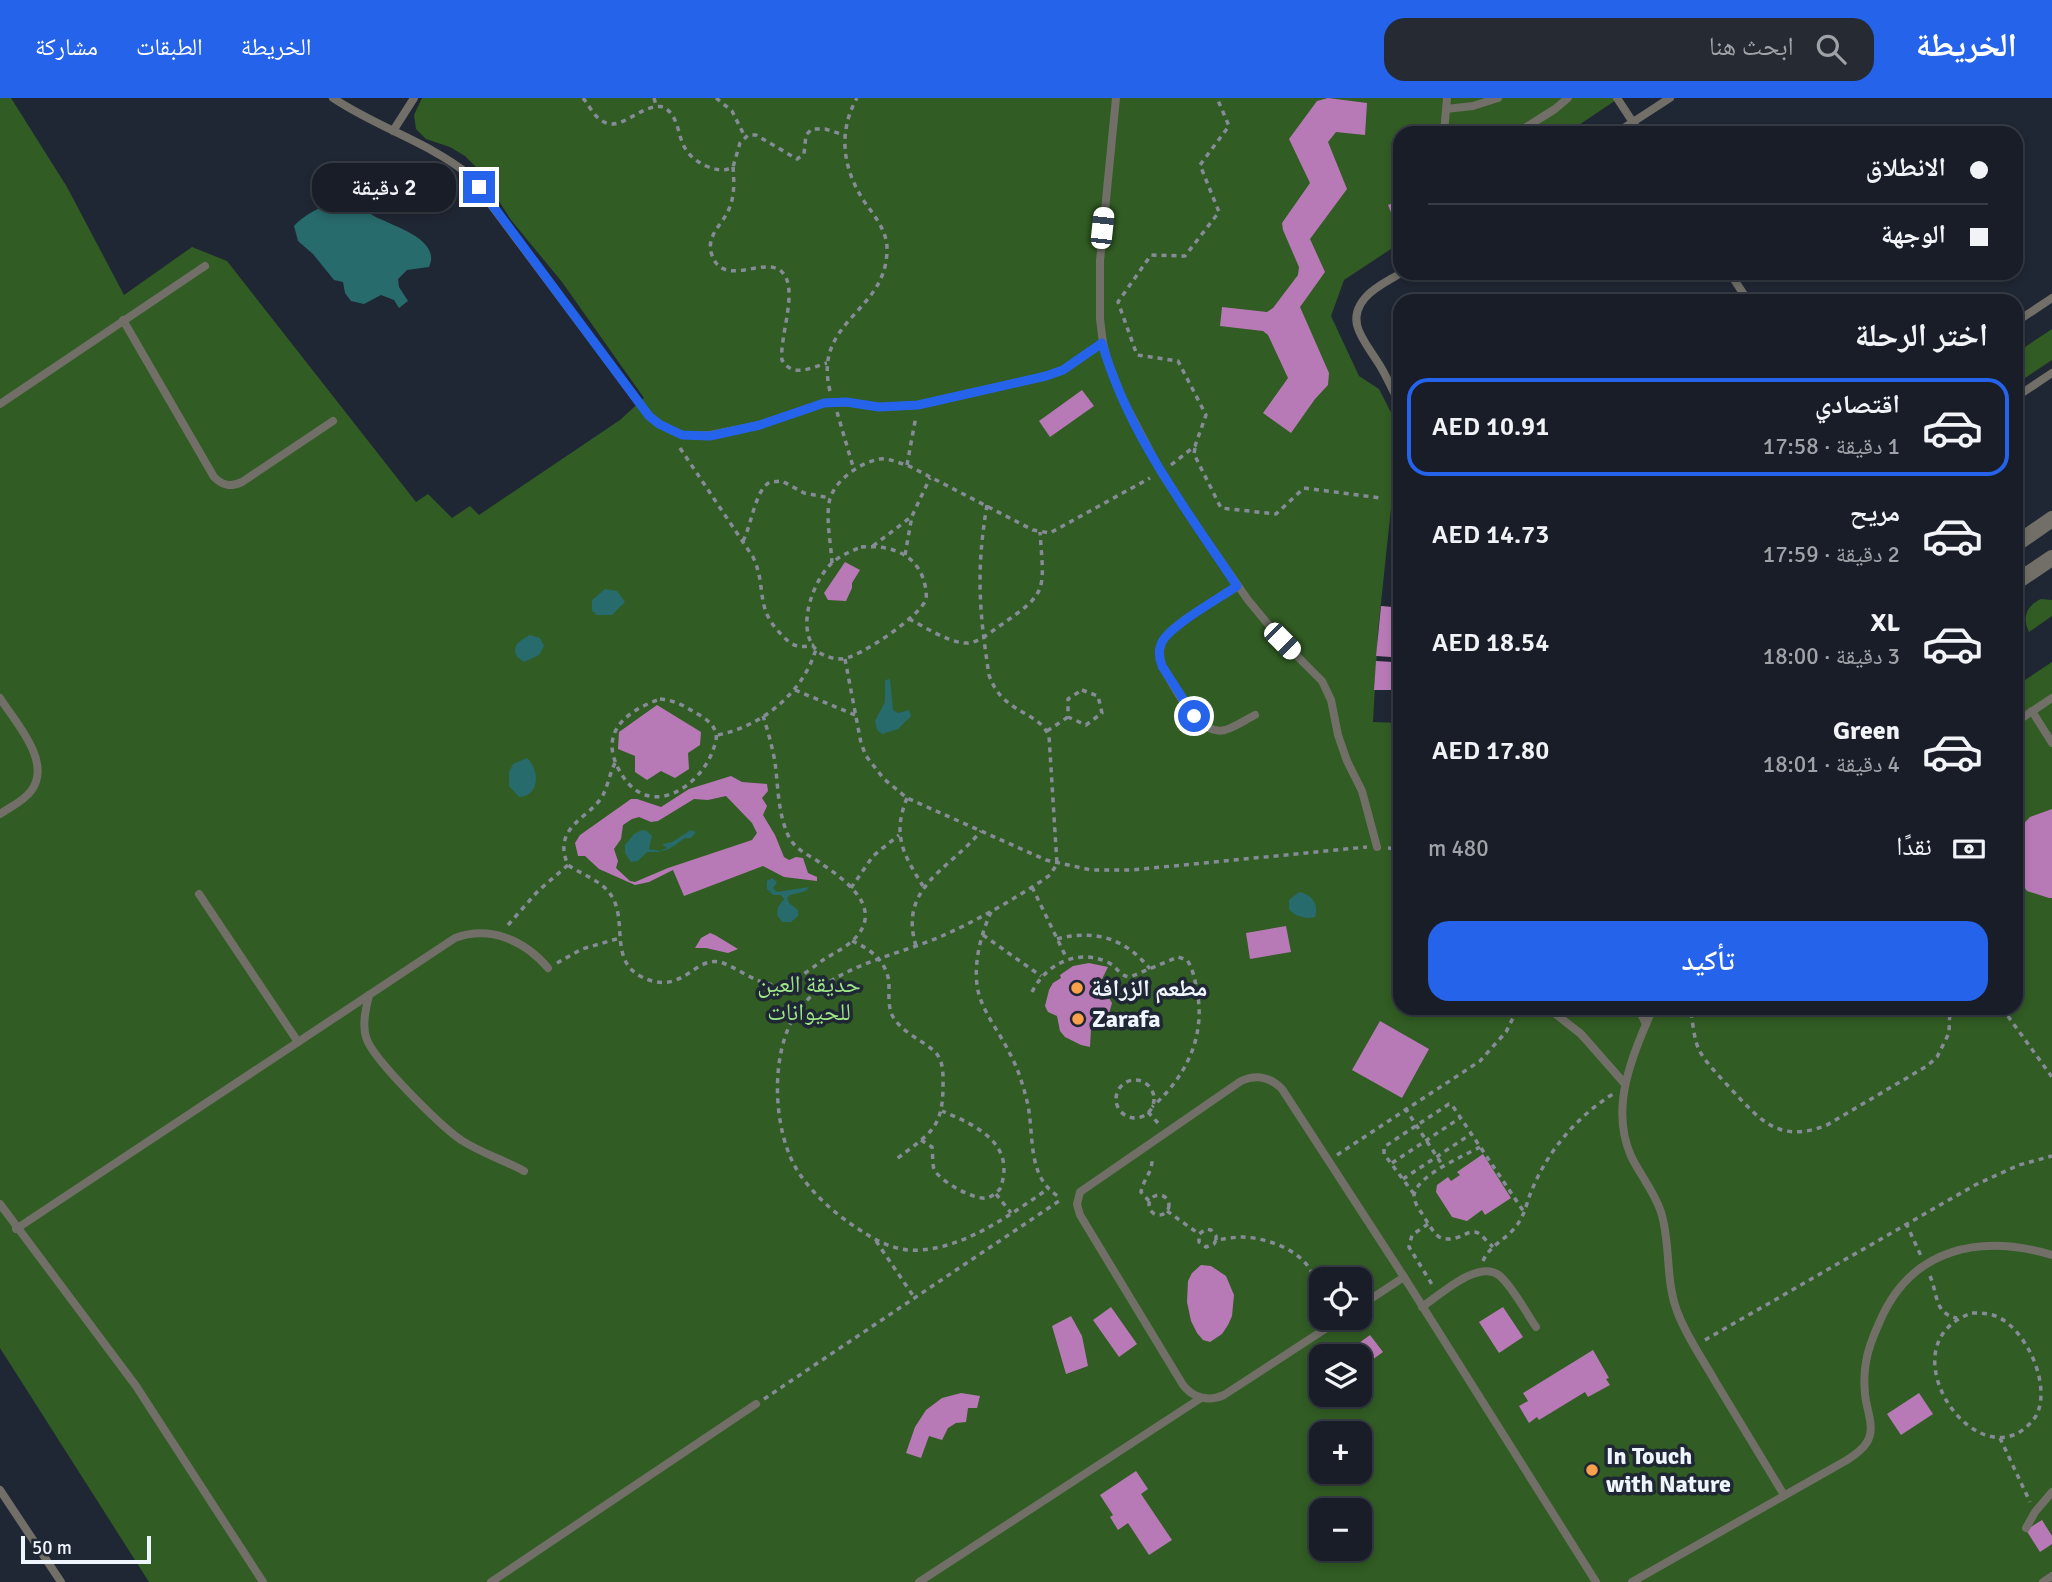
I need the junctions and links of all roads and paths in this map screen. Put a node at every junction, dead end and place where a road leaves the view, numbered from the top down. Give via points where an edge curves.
1 (333, 98) edge
2 (414, 98) edge
3 (583, 98) edge
4 (654, 98) edge
5 (716, 98) edge
6 (858, 98) edge
7 (1116, 98) edge
8 (1217, 98) edge
9 (1447, 98) edge
10 (1497, 98) edge
11 (1567, 98) edge
12 (1618, 98) edge
13 (1670, 98) edge
14 (656, 105) junction
15 (1446, 109) junction
16 (1633, 122) junction
17 (1445, 126) edge
18 (1528, 126) edge
19 (1627, 126) edge
20 (1636, 126) edge
21 (393, 131) junction
22 (844, 135) junction
23 (745, 136) junction
24 (733, 167) junction
25 (205, 266) dead end
26 (1393, 279) edge
27 (2052, 298) edge
28 (2023, 317) edge
29 (123, 320) junction
30 (1102, 343) junction
31 (827, 363) junction
32 (2052, 373) edge
33 (1393, 391) edge
34 (2023, 392) edge
35 (833, 402) junction
36 (0, 404) edge
37 (918, 405) junction
38 (333, 421) dead end
39 (667, 428) junction
40 (1195, 446) junction
41 (907, 465) junction
42 (854, 470) junction
43 (1161, 472) junction
44 (930, 477) junction
45 (830, 498) junction
46 (1381, 498) dead end
47 (987, 505) junction
48 (912, 516) junction
49 (2052, 519) edge
50 (1040, 532) junction
51 (2023, 539) edge
52 (743, 541) junction
53 (873, 546) junction
54 (905, 555) junction
55 (2052, 558) edge
56 (832, 563) junction
57 (2023, 577) edge
58 (1237, 586) junction
59 (909, 619) junction
60 (983, 638) junction
61 (815, 647) junction
62 (845, 659) junction
63 (795, 690) junction
64 (0, 698) edge
65 (2052, 698) edge
66 (2032, 711) junction
67 (855, 715) junction
68 (1255, 715) dead end
69 (763, 716) junction
70 (1068, 717) junction
71 (2023, 717) edge
72 (1046, 731) junction
73 (717, 735) junction
74 (2052, 743) edge
75 (615, 763) junction
76 (907, 798) junction
77 (0, 814) edge
78 (981, 831) junction
79 (899, 835) junction
80 (1377, 847) junction
81 (1393, 848) edge
82 (1057, 864) junction
83 (568, 865) junction
84 (923, 886) junction
85 (1032, 887) junction
86 (851, 888) junction
87 (199, 894) dead end
88 (992, 910) junction
89 (983, 935) junction
90 (501, 936) junction
91 (620, 938) junction
92 (1057, 939) junction
93 (852, 941) junction
94 (916, 946) junction
95 (878, 958) junction
96 (1067, 959) junction
97 (548, 968) joint
98 (1150, 969) junction
99 (1041, 976) junction
100 (1032, 992) dead end
101 (369, 995) junction
102 (1514, 1015) edge
103 (1557, 1015) edge
104 (1642, 1015) edge
105 (1650, 1015) edge
106 (1691, 1015) edge
107 (1950, 1015) edge
108 (2006, 1015) edge
109 (1646, 1024) junction
110 (298, 1042) junction
111 (2052, 1077) edge
112 (1625, 1086) junction
113 (1152, 1107) junction
114 (1405, 1108) junction
115 (942, 1111) junction
116 (1460, 1118) junction
117 (1416, 1124) junction
118 (1471, 1134) junction
119 (921, 1140) junction
120 (1426, 1140) junction
121 (1150, 1143) junction
122 (1480, 1147) junction
123 (2052, 1156) edge
124 (1437, 1157) junction
125 (1329, 1160) junction
126 (894, 1161) dead end
127 (1391, 1164) junction
128 (1443, 1167) junction
129 (524, 1171) dead end
130 (1403, 1179) junction
131 (1048, 1189) junction
132 (996, 1194) junction
133 (1415, 1194) junction
134 (1062, 1199) junction
135 (1149, 1201) junction
136 (0, 1204) edge
137 (1076, 1204) junction
138 (1167, 1211) junction
139 (1524, 1212) junction
140 (1011, 1213) junction
141 (1428, 1224) junction
142 (16, 1229) junction
143 (1199, 1234) junction
144 (1216, 1240) junction
145 (876, 1241) junction
146 (1493, 1247) junction
147 (2052, 1255) edge
148 (1481, 1270) junction
149 (1404, 1277) junction
150 (1439, 1296) junction
151 (914, 1297) junction
152 (1372, 1298) edge
153 (1422, 1307) junction
154 (1536, 1327) dead end
155 (1323, 1330) edge
156 (1309, 1339) junction
157 (1694, 1346) junction
158 (1201, 1398) junction
159 (756, 1404) joint
160 (2000, 1438) junction
161 (0, 1490) edge
162 (2052, 1492) edge
163 (1784, 1495) junction
164 (2035, 1512) junction
165 (2026, 1528) dead end
166 (2052, 1576) edge
167 (61, 1582) edge
168 (263, 1582) edge
169 (491, 1582) edge
170 (919, 1582) edge
171 (1596, 1582) edge
172 (1632, 1582) edge
173 (2043, 1582) edge

1 - 21 lane
2 - 21 lane
3 - 14 path via 601,121 612,124
4 - 14 path
5 - 23 path via 732,111
6 - 22 path
7 - 30 lane via 1100,261
8 - 40 path via 1229,126 1200,165 1219,212 1185,256 1152,256 1118,302 1137,355 1178,361 1206,415
9 - 15 lane
10 - 15 lane
11 - 18 lane
12 - 16 lane
13 - 16 lane
14 - 24 path via 670,111 684,149 696,161 715,170
15 - 17 lane
16 - 19 lane
16 - 20 lane
21 - 39 lane via 444,156 468,174 649,416
22 - 23 path via 812,129 806,135 804,154 797,159 757,135
22 - 31 path via 850,175 887,245 874,291 836,335
23 - 24 path
24 - 31 path via 732,200 712,238 713,257 731,270 768,266 781,271 790,289 782,360 799,371
25 - 29 lane
26 - 33 lane via 1363,300 1356,323
27 - 28 lane
29 - 36 lane
29 - 38 lane via 219,482 231,486 242,482
30 - 37 lane via 1046,376
30 - 43 lane via 1122,398
31 - 35 path
32 - 34 lane
35 - 37 lane
35 - 39 lane via 710,436 682,435
35 - 42 path
37 - 41 path
39 - 52 path
40 - 43 path
40 - 46 path via 1194,454 1222,508 1276,514 1304,488
41 - 42 path via 885,459
41 - 44 path
42 - 45 path
43 - 50 path via 1057,531
43 - 58 lane
44 - 47 path
44 - 48 path
45 - 52 path via 782,481 770,482 759,493
45 - 56 path
47 - 50 path
47 - 60 path via 979,574
48 - 53 path
48 - 54 path
49 - 51 street
50 - 60 path via 1043,575 1035,599
52 - 61 path via 759,571 767,618 792,645
53 - 54 path
53 - 56 path via 850,551
54 - 59 path via 921,573 926,590 922,606
55 - 57 street
56 - 61 path via 819,580 809,608 806,626
58 - 68 lane via 1170,631 1161,643 1159,658 1205,727 1227,730
58 - 80 lane via 1322,681 1369,811
59 - 60 path via 962,643
59 - 62 path
60 - 72 path via 993,687 1003,701 1041,723
61 - 62 path
61 - 63 path via 808,673
62 - 67 path
63 - 67 path
63 - 69 path
64 - 77 lane via 36,756 38,774 26,797
65 - 66 lane
66 - 71 lane
66 - 74 lane
67 - 76 path via 866,756
69 - 73 path via 749,726
69 - 86 path via 792,843
70 - 70 path via 1068,699 1082,690 1098,696 1102,713 1086,725
70 - 72 path
72 - 82 path
73 - 75 path via 705,769 679,792 667,796 652,796 633,787
73 - 75 path via 704,718 660,699 624,717 614,736
75 - 83 path via 603,794 568,832
76 - 78 path
76 - 79 path
78 - 82 path
78 - 84 path
79 - 84 path via 905,856
79 - 86 path via 873,856
80 - 81 path
80 - 82 path via 1132,870
82 - 85 path
83 - 90 path via 524,905
83 - 91 path via 610,893 618,911
84 - 94 path via 912,915
85 - 88 path
85 - 92 path
86 - 93 path via 862,900 866,916
87 - 110 lane
88 - 89 path
88 - 94 path
89 - 99 path
89 - 131 path via 976,968 978,991 1017,1070 1027,1101 1036,1170
90 - 97 lane via 526,947
90 - 101 lane via 474,933 455,938
91 - 93 path via 625,963 648,980 671,983 717,962 779,986
91 - 97 path via 583,949
92 - 96 path
92 - 98 path via 1101,936 1129,947
93 - 95 path
94 - 95 path
95 - 115 path via 889,981 891,1013 940,1059
95 - 145 path via 830,982 797,1011 779,1056 778,1078 781,1126 799,1173 823,1202
96 - 98 path via 1107,962 1125,977
96 - 99 path
98 - 113 path via 1185,958 1199,1000 1194,1048 1171,1088
99 - 100 path
101 - 110 lane
101 - 129 lane via 366,1036 375,1054 460,1139
102 - 114 path via 1506,1032 1480,1061
103 - 112 lane via 1581,1034
104 - 109 lane
105 - 109 lane
106 - 107 path via 1699,1049 1720,1077 1758,1117 1791,1133 1827,1125 1927,1066 1944,1045
108 - 111 path
109 - 112 lane
110 - 142 lane
112 - 139 path via 1560,1141
112 - 157 lane via 1623,1134 1661,1211 1670,1289
113 - 113 path via 1153,1093 1138,1080 1125,1083 1117,1094 1118,1108 1129,1117 1142,1116
114 - 117 path
114 - 125 path
115 - 119 path via 937,1125
115 - 132 path via 979,1129 997,1145 1003,1163
116 - 117 path via 1447,1104
116 - 118 path
116 - 120 path
117 - 120 path
117 - 127 path via 1384,1147
118 - 122 path
118 - 124 path
119 - 126 path
119 - 132 path via 932,1147 934,1170 951,1185 983,1198
120 - 124 path
120 - 127 path
121 - 125 lane via 1241,1081 1263,1077 1282,1089
121 - 135 path via 1153,1168 1141,1192
121 - 137 lane via 1084,1187
122 - 128 path
122 - 139 path
123 - 157 path via 1975,1185
124 - 128 path
124 - 130 path
125 - 149 lane
127 - 130 path
128 - 133 path via 1422,1182
130 - 133 path
131 - 134 path
131 - 140 path
132 - 140 path
133 - 141 path
134 - 137 path
134 - 151 path
135 - 138 path via 1154,1214
135 - 138 path via 1156,1195 1166,1197
136 - 142 lane
137 - 158 lane via 1183,1385
138 - 143 path
139 - 146 path via 1514,1230
140 - 145 path via 934,1249 903,1250
141 - 146 path via 1446,1240 1473,1232
141 - 150 path via 1412,1235 1409,1247
142 - 168 lane via 136,1386
143 - 144 path via 1211,1230
143 - 144 path via 1202,1245 1210,1246
144 - 156 path via 1251,1238 1301,1258 1315,1286
145 - 151 path
146 - 148 path
147 - 163 lane via 1981,1245 1944,1255 1915,1273 1883,1313 1868,1352 1864,1378 1870,1423 1867,1442 1847,1460
148 - 150 lane
148 - 154 lane via 1500,1276
149 - 152 lane
149 - 153 lane
150 - 153 lane
151 - 159 path
153 - 171 lane
155 - 156 lane
156 - 158 lane via 1224,1395
157 - 163 lane
158 - 170 lane
159 - 169 lane
160 - 160 path via 2030,1424 2038,1414 2045,1388 2027,1347 2006,1322 1972,1313 1957,1318 1942,1334 1935,1357 1938,1383 1950,1407 1968,1427
160 - 164 path
161 - 167 lane
162 - 164 lane
163 - 172 lane
164 - 165 lane
166 - 173 lane

